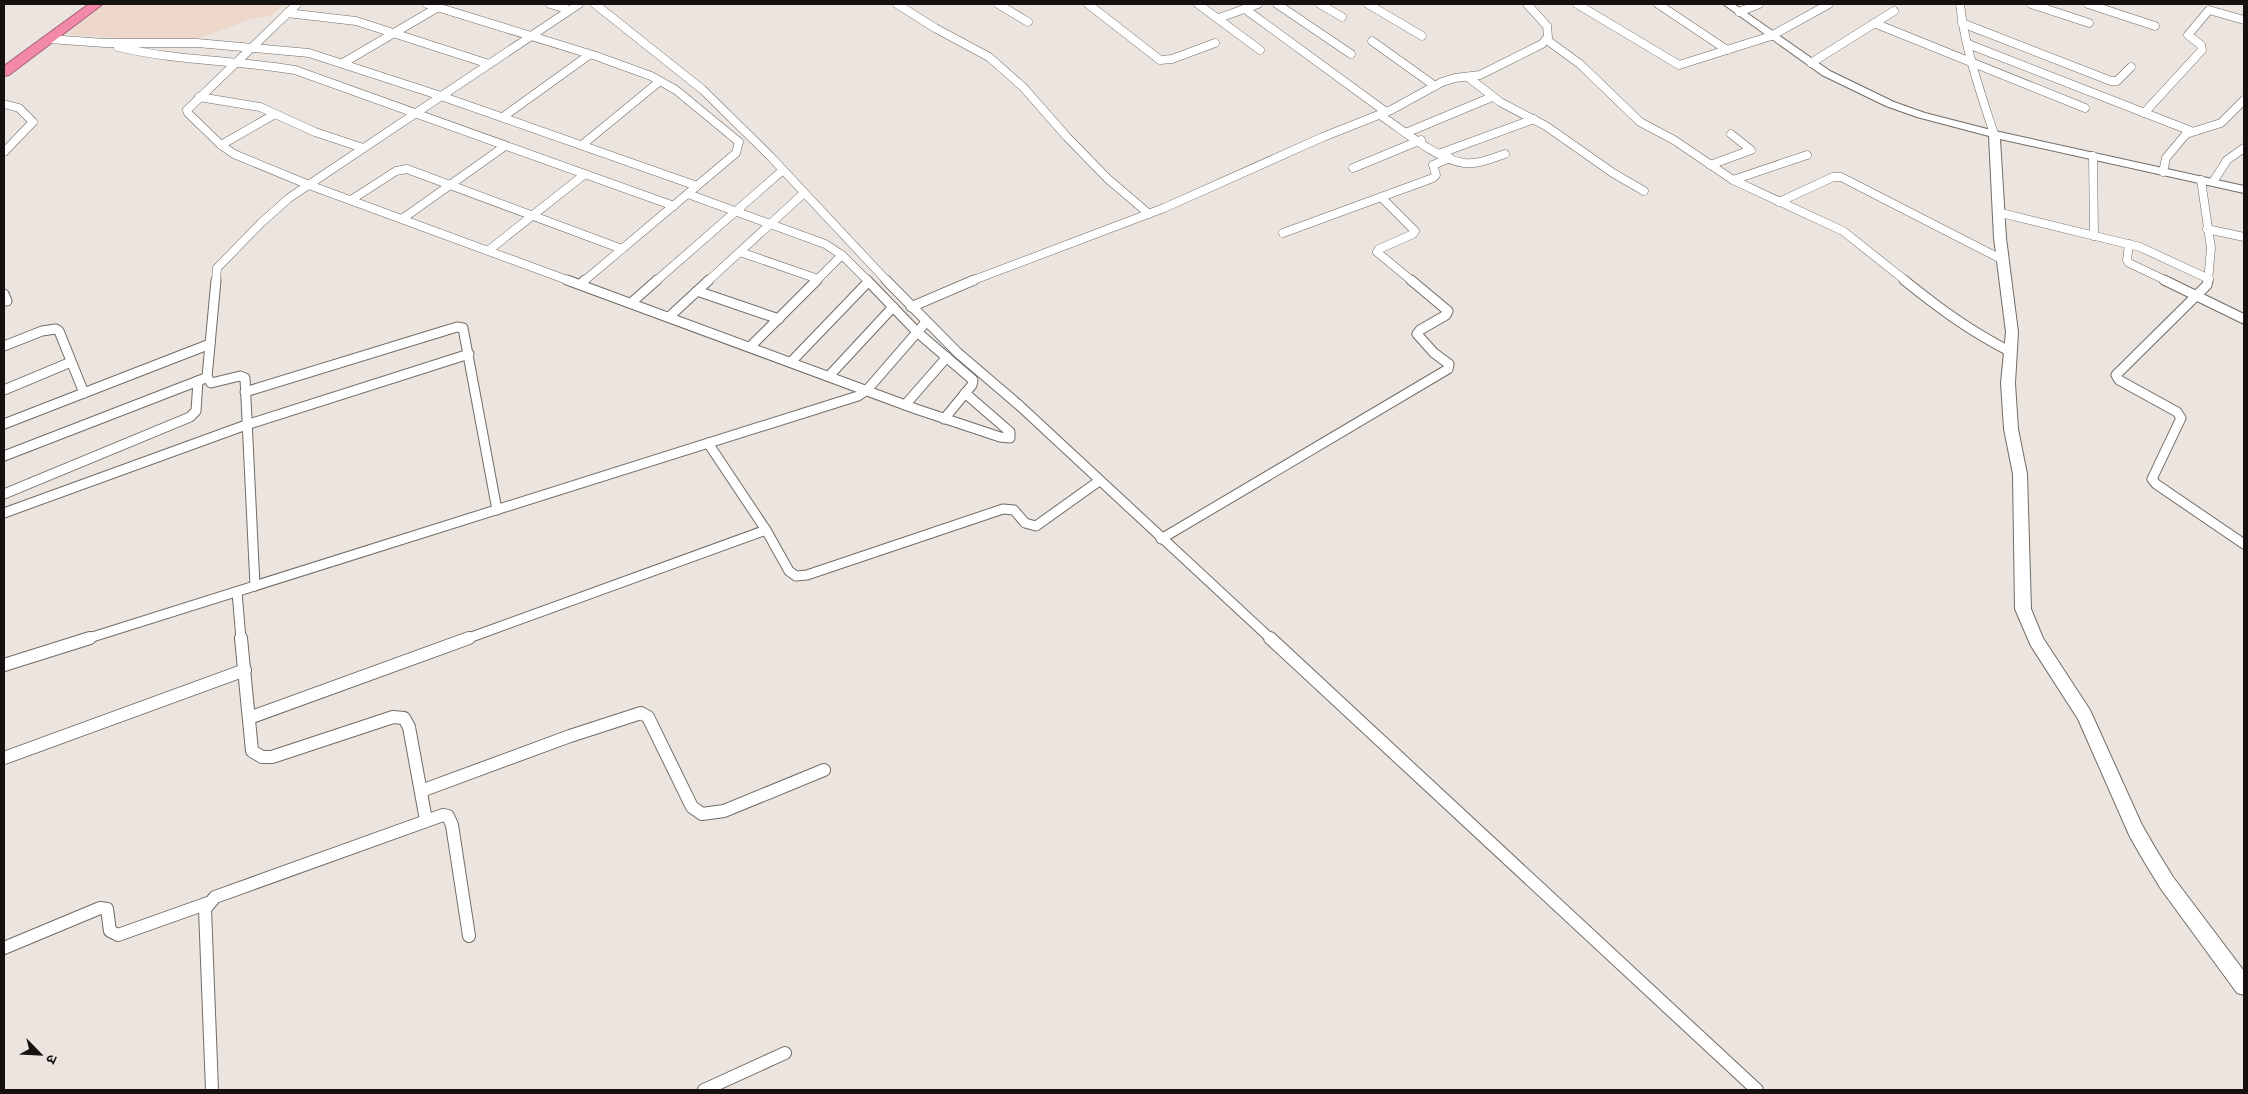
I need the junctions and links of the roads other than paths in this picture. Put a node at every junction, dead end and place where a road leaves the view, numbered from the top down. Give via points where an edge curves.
1 (97, 4) edge
2 (297, 4) edge
3 (427, 4) edge
4 (550, 4) edge
5 (579, 4) edge
6 (595, 4) edge
7 (897, 4) edge
8 (998, 4) edge
9 (1088, 4) edge
10 (1198, 4) edge
11 (1258, 4) edge
12 (1277, 4) edge
13 (1320, 4) edge
14 (1368, 4) edge
15 (1527, 4) edge
16 (1577, 4) edge
17 (1658, 4) edge
18 (1728, 4) edge
19 (1758, 4) edge
20 (1829, 4) edge
21 (1960, 4) edge
22 (2031, 4) edge
23 (2088, 4) edge
24 (441, 5) edge
25 (1245, 9) junction
26 (570, 10) junction
27 (1894, 11) dead end
28 (1739, 12) junction
29 (287, 13) junction
30 (1342, 17) dead end
31 (1218, 18) junction
32 (2244, 20) edge
33 (1028, 22) dead end
34 (2089, 22) dead end
35 (1874, 23) junction
36 (1962, 23) junction
37 (2155, 26) dead end
38 (394, 33) junction
39 (1422, 36) dead end
40 (1771, 36) junction
41 (532, 37) junction
42 (49, 39) junction
43 (1547, 40) junction
44 (1372, 41) dead end
45 (1215, 43) dead end
46 (105, 44) junction
47 (1968, 44) junction
48 (251, 47) junction
49 (1260, 50) dead end
50 (1727, 50) junction
51 (590, 54) junction
52 (1350, 54) dead end
53 (234, 63) junction
54 (343, 63) junction
55 (1811, 63) junction
56 (489, 64) junction
57 (1972, 64) junction
58 (2131, 67) dead end
59 (4, 72) edge
60 (1468, 77) junction
61 (660, 81) junction
62 (1435, 86) junction
63 (441, 96) junction
64 (199, 97) junction
65 (1492, 97) junction
66 (2244, 100) edge
67 (4, 104) edge
68 (2085, 108) dead end
69 (1384, 113) junction
70 (2144, 113) junction
71 (276, 114) junction
72 (414, 114) junction
73 (503, 117) junction
74 (1534, 119) junction
75 (2191, 131) junction
76 (1408, 132) junction
77 (1731, 134) dead end
78 (1994, 134) junction
79 (1421, 140) junction
80 (221, 145) junction
81 (582, 145) junction
82 (505, 146) junction
83 (363, 148) junction
84 (2244, 148) edge
85 (4, 152) edge
86 (1440, 153) junction
87 (1505, 154) dead end
88 (1807, 155) dead end
89 (2093, 156) junction
90 (1450, 158) junction
91 (1710, 165) junction
92 (1353, 168) dead end
93 (783, 170) junction
94 (2163, 172) junction
95 (586, 174) junction
96 (1733, 180) junction
97 (2201, 180) junction
98 (2213, 182) junction
99 (309, 185) junction
100 (449, 185) junction
101 (697, 186) junction
102 (2244, 189) edge
103 (1644, 191) dead end
104 (804, 193) junction
105 (688, 194) junction
106 (1381, 197) junction
107 (351, 200) junction
108 (1779, 202) junction
109 (674, 206) junction
110 (735, 211) junction
111 (1998, 212) junction
112 (1149, 214) junction
113 (533, 216) junction
114 (402, 219) junction
115 (770, 224) junction
116 (2208, 229) junction
117 (1283, 233) dead end
118 (2094, 236) junction
119 (2244, 237) edge
120 (2129, 244) junction
121 (622, 249) junction
122 (489, 250) junction
123 (740, 252) junction
124 (842, 255) junction
125 (2003, 260) junction
126 (2209, 279) junction
127 (818, 280) junction
128 (868, 282) junction
129 (581, 284) junction
130 (697, 291) junction
131 (2196, 295) junction
132 (632, 303) junction
133 (893, 307) junction
134 (911, 307) junction
135 (669, 317) junction
136 (779, 319) junction
137 (2244, 319) edge
138 (926, 322) junction
139 (917, 332) junction
140 (210, 344) junction
141 (4, 346) edge
142 (750, 347) junction
143 (2011, 352) junction
144 (469, 354) junction
145 (947, 358) junction
146 (71, 362) junction
147 (791, 362) junction
148 (829, 376) junction
149 (202, 379) junction
150 (4, 390) edge
151 (867, 390) junction
152 (245, 392) junction
153 (84, 393) junction
154 (965, 393) junction
155 (905, 405) junction
156 (944, 419) junction
157 (4, 424) edge
158 (246, 425) junction
159 (708, 443) junction
160 (4, 456) edge
161 (1099, 481) junction
162 (4, 494) edge
163 (497, 510) junction
164 (4, 513) edge
165 (766, 530) junction
166 (1161, 539) junction
167 (2244, 544) edge
168 (255, 586) junction
169 (237, 592) junction
170 (4, 665) edge
171 (245, 670) junction
172 (249, 718) junction
173 (4, 758) edge
174 (824, 770) dead end
175 (421, 791) junction
176 (426, 820) junction
177 (208, 903) junction
178 (469, 936) dead end
179 (4, 948) edge
180 (2244, 986) edge
181 (785, 1053) dead end
182 (212, 1090) edge
183 (704, 1090) edge
184 (1757, 1090) edge

1 - 42 highway
2 - 29 street
3 - 24 street
4 - 26 street
5 - 26 street
6 - 93 street via 703,90
7 - 112 street via 989,57 1023,87 1108,179
8 - 33 street
9 - 45 street via 1160,60 1172,59
10 - 31 street
11 - 25 street
12 - 52 street
13 - 30 street
14 - 39 street
15 - 43 street via 1547,26
16 - 50 street via 1676,65
17 - 50 street
18 - 28 street
19 - 28 street
20 - 40 street
21 - 36 street
22 - 34 street
23 - 37 street
24 - 38 street
24 - 41 street
25 - 31 street
25 - 69 street
26 - 41 street
27 - 35 street
28 - 40 street
29 - 38 street via 350,19
29 - 48 street
31 - 49 street
32 - 70 street via 2209,10 2188,35 2201,45 2202,50
35 - 55 street
35 - 57 street
36 - 47 street
36 - 58 street via 2111,81 2118,81
38 - 54 street
38 - 56 street
40 - 50 street
40 - 55 street
41 - 51 street
41 - 56 street
42 - 46 street
42 - 59 highway
43 - 60 street via 1491,70
43 - 91 street via 1580,64 1632,116
44 - 62 street
46 - 48 street via 168,42
46 - 53 street via 154,55
47 - 57 street
47 - 70 street
48 - 53 street
48 - 54 street via 294,50
51 - 61 street
51 - 73 street
53 - 64 street
53 - 72 street via 295,70
54 - 63 street
55 - 78 street via 1890,104
56 - 63 street
57 - 68 street
57 - 78 street
60 - 62 street
60 - 65 street
61 - 81 street
61 - 101 street via 676,90 739,142 736,153
62 - 69 street
63 - 72 street
63 - 73 street
64 - 71 street via 250,104
64 - 80 street via 188,107 188,113
65 - 74 street
65 - 76 street
66 - 75 street via 2221,123
67 - 85 street via 19,108 33,122
69 - 76 street
69 - 112 street via 1323,136
70 - 75 street
71 - 80 street
71 - 83 street via 315,132
72 - 82 street
72 - 83 street
73 - 81 street
74 - 86 street
74 - 103 street
75 - 94 street via 2169,153
76 - 79 street
77 - 91 street via 1751,150
78 - 89 street
78 - 111 street
79 - 86 street
79 - 92 street
80 - 99 street via 234,154
81 - 101 street
82 - 95 street
82 - 100 street
83 - 99 street
84 - 98 street via 2227,160
86 - 90 street
87 - 90 street via 1468,163
88 - 96 street
89 - 94 street
89 - 118 street
90 - 106 street via 1432,165 1436,175 1433,178
91 - 96 street
93 - 104 street
93 - 110 street
94 - 97 street
95 - 109 street
95 - 113 street
96 - 108 street
97 - 98 street
97 - 116 street
98 - 102 street
99 - 107 street
99 - 140 street via 280,206 218,266
100 - 107 street via 410,169 400,169
100 - 113 street
100 - 114 street
101 - 105 street
104 - 115 street
104 - 134 street
105 - 109 street
105 - 110 street
106 - 117 street
106 - 166 street via 1415,231 1377,252 1448,311 1418,333 1449,364 1448,369
107 - 114 street
108 - 125 street via 1833,177 1841,177
108 - 143 street via 1843,231 1946,314
109 - 121 street
110 - 115 street
110 - 132 street
111 - 118 street
111 - 125 street
112 - 134 street via 986,274
113 - 121 street
113 - 122 street
114 - 122 street
115 - 123 street
115 - 124 street via 825,244
116 - 119 street
116 - 126 street
118 - 120 street
120 - 126 street
120 - 131 street via 2129,263
121 - 129 street
122 - 129 street
123 - 127 street
123 - 130 street
124 - 127 street
124 - 128 street
125 - 143 street
126 - 131 street
127 - 136 street
128 - 133 street
128 - 147 street
129 - 132 street
130 - 135 street
130 - 136 street
131 - 137 street
131 - 167 street via 2116,373 2116,377 2177,412 2181,418 2152,479
132 - 135 street
133 - 139 street
133 - 148 street
134 - 138 street
135 - 142 street
136 - 142 street
138 - 139 street
138 - 161 street
139 - 145 street
139 - 151 street
140 - 149 street
140 - 153 street
141 - 146 street via 56,329
142 - 147 street
143 - 180 street via 2008,393 2020,474 2022,609 2028,625 2084,715 2136,832 2167,883
144 - 152 street via 464,330 457,328
144 - 158 street
144 - 163 street
145 - 154 street via 973,380
145 - 155 street
146 - 150 street
146 - 153 street
147 - 148 street
148 - 151 street
149 - 152 street via 214,383 242,376 245,378
149 - 160 street
149 - 162 street via 196,411 190,417
151 - 155 street
151 - 159 street via 858,396
152 - 158 street
153 - 157 street
154 - 156 street
154 - 156 street via 1010,432 1010,438
155 - 156 street
158 - 164 street
158 - 168 street
159 - 163 street
159 - 165 street
161 - 165 street via 1036,526 1025,523 1014,510 1003,509 800,576 789,572
161 - 166 street
163 - 168 street
165 - 172 street
166 - 184 street
168 - 169 street
169 - 170 street
169 - 171 street
171 - 172 street
171 - 173 street
172 - 175 street via 252,751 262,757 272,757 393,717 404,718 409,727
174 - 175 street via 724,811 702,814 692,807 648,716 641,713
175 - 176 street
176 - 177 street via 214,897
176 - 178 street via 442,815 451,820
177 - 179 street via 118,935 110,932 108,909 100,908
177 - 182 street via 205,909
181 - 183 street

